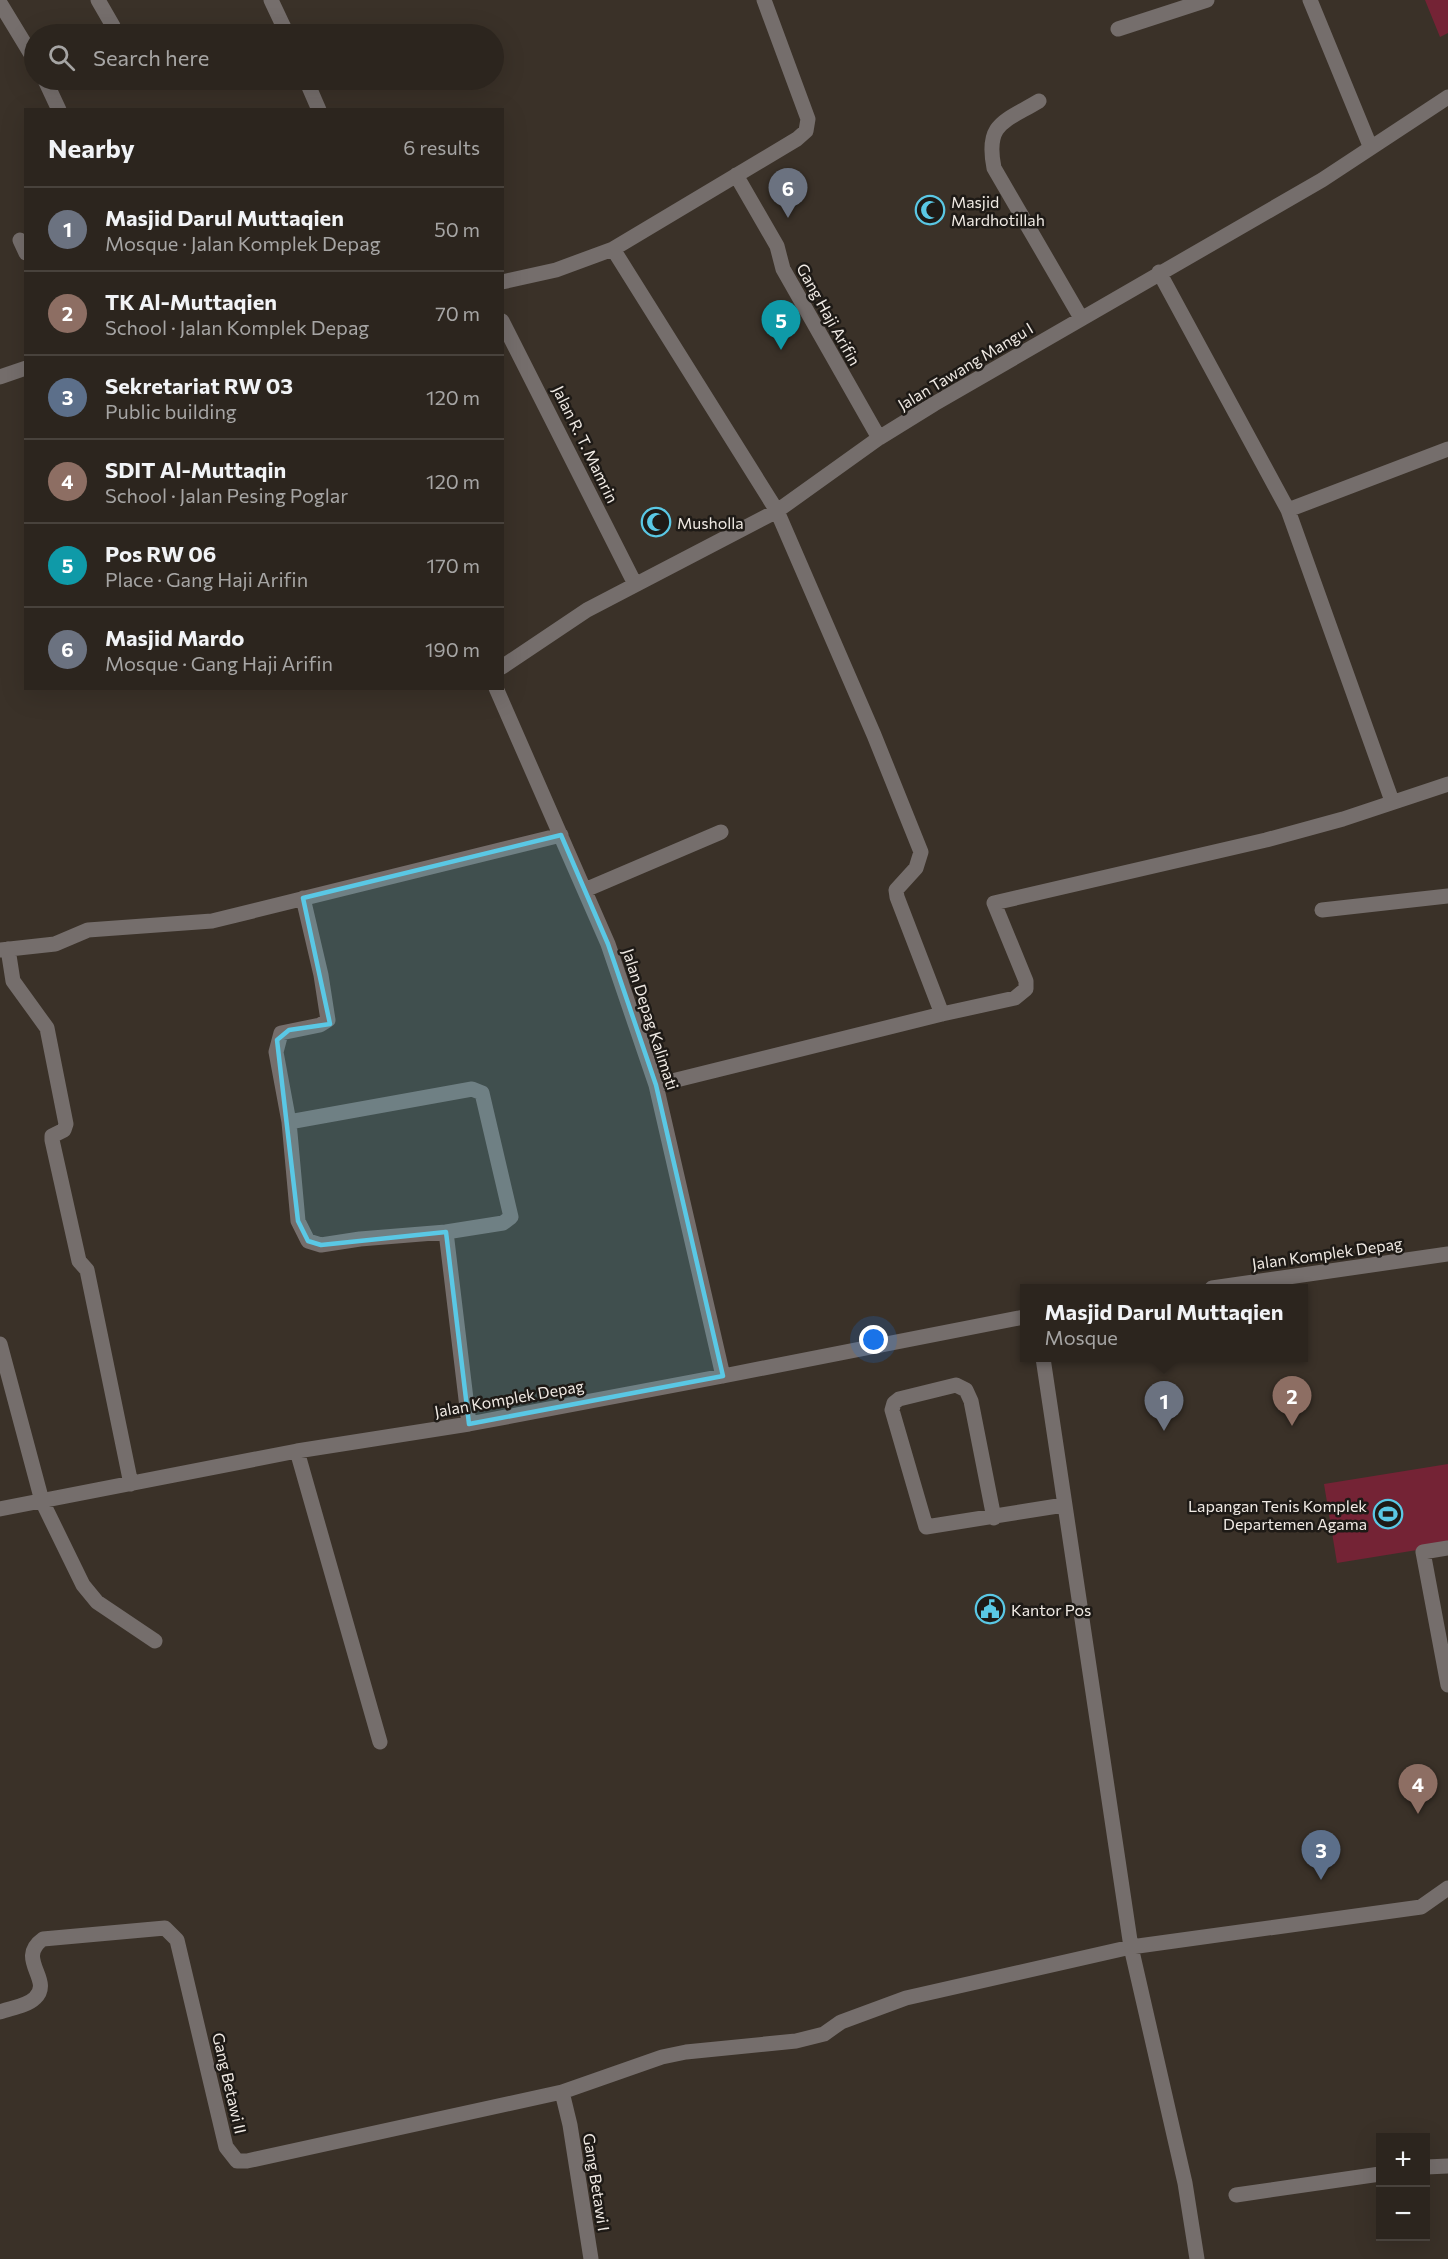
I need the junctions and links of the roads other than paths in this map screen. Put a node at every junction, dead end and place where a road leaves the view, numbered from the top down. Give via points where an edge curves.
1 (98, 0) edge
2 (271, 0) edge
3 (764, 0) edge
4 (1207, 0) edge
5 (1310, 0) edge
6 (0, 3) edge
7 (112, 24) edge
8 (282, 24) edge
9 (1119, 29) dead end
10 (24, 43) edge
11 (50, 90) edge
12 (310, 90) edge
13 (1448, 97) edge
14 (1038, 101) dead end
15 (58, 108) edge
16 (318, 108) edge
17 (1370, 146) junction
18 (736, 175) junction
19 (613, 249) junction
20 (1159, 272) junction
21 (504, 282) edge
22 (1081, 318) junction
23 (504, 325) edge
24 (24, 369) edge
25 (0, 377) edge
26 (879, 438) junction
27 (1448, 449) edge
28 (1288, 510) junction
29 (777, 511) junction
30 (635, 584) junction
31 (504, 666) edge
32 (497, 690) edge
33 (1448, 784) edge
34 (1392, 801) junction
35 (721, 832) dead end
36 (561, 835) junction
37 (585, 890) junction
38 (1448, 896) edge
39 (303, 898) junction
40 (1322, 910) dead end
41 (4, 949) edge
42 (942, 1014) junction
43 (656, 1085) junction
44 (289, 1122) junction
45 (446, 1232) junction
46 (1448, 1254) edge
47 (1240, 1284) edge
48 (1020, 1318) edge
49 (0, 1344) edge
50 (1044, 1362) edge
51 (723, 1376) junction
52 (469, 1424) junction
53 (297, 1452) junction
54 (131, 1484) junction
55 (42, 1501) junction
56 (1064, 1505) junction
57 (0, 1509) edge
58 (994, 1518) junction
59 (1448, 1548) edge
60 (155, 1641) dead end
61 (1448, 1685) edge
62 (380, 1743) dead end
63 (1448, 1888) edge
64 (1131, 1947) junction
65 (0, 2012) edge
66 (562, 2092) junction
67 (1448, 2166) edge
68 (1430, 2167) edge
69 (1376, 2175) edge
70 (1236, 2195) dead end
71 (591, 2259) edge
72 (1197, 2259) edge

1 - 7 street
2 - 8 street
3 - 18 street via 808,119 806,131 797,139
4 - 9 street
5 - 17 street
6 - 10 street
11 - 15 street
12 - 16 street
13 - 17 street, Jalan Tawang Mangu I
14 - 22 street via 999,126 991,137 990,149 994,168
17 - 20 street, Jalan Tawang Mangu I via 1322,180
18 - 19 street
18 - 26 street, Gang Haji Arifin via 777,246 783,269
19 - 21 street via 556,270
19 - 29 street
20 - 22 street, Jalan Tawang Mangu I
20 - 28 street
22 - 26 street, Jalan Tawang Mangu I
23 - 30 street, Jalan R. T. Mamrin
24 - 25 street
26 - 29 street, Jalan Tawang Mangu I
27 - 28 street
28 - 34 street
29 - 30 street, Jalan Tawang Mangu I
29 - 42 street via 921,852 916,868 897,890 897,897
30 - 31 street, Jalan Tawang Mangu I via 587,610
32 - 36 street, Jalan Depag Kalimati
33 - 34 street
34 - 42 street via 1266,840 994,903 1026,989 1015,999
35 - 37 street
36 - 37 street, Jalan Depag Kalimati
36 - 39 street
37 - 43 street, Jalan Depag Kalimati via 608,944
38 - 40 street
39 - 41 street via 212,921 88,930 55,944
39 - 44 street via 328,1015 325,1023 289,1030 281,1033 278,1040 276,1052
41 - 54 street via 13,981 44,1022 54,1056 66,1124 52,1140 79,1261 87,1270
42 - 43 street
43 - 51 street, Jalan Depag Kalimati
44 - 45 street via 298,1221 308,1241 321,1245
44 - 45 street via 472,1089 482,1093 511,1217 503,1222
45 - 52 street
46 - 47 street, Jalan Komplek Depag
48 - 51 street, Jalan Komplek Depag
49 - 55 street
50 - 56 street
51 - 52 street, Jalan Komplek Depag
52 - 53 street, Jalan Komplek Depag
53 - 54 street, Jalan Komplek Depag
53 - 62 street
54 - 55 street, Jalan Komplek Depag
55 - 57 street, Jalan Komplek Depag
55 - 60 street via 82,1585 97,1602
56 - 58 street
56 - 64 street
58 - 58 street via 926,1527 892,1410 894,1403 956,1385 966,1390
59 - 61 street via 1423,1552
63 - 64 street via 1434,1900 1409,1909
64 - 66 street via 906,1998 841,2022 824,2034 796,2041 662,2057
64 - 72 street via 1185,2183
65 - 66 street, Gang Betawi II via 34,2000 39,1994 41,1983 32,1953 34,1945 43,1939 165,1928 177,1940 226,2147 237,2161 248,2162
66 - 71 street, Gang Betawi I
67 - 68 street
69 - 70 street

